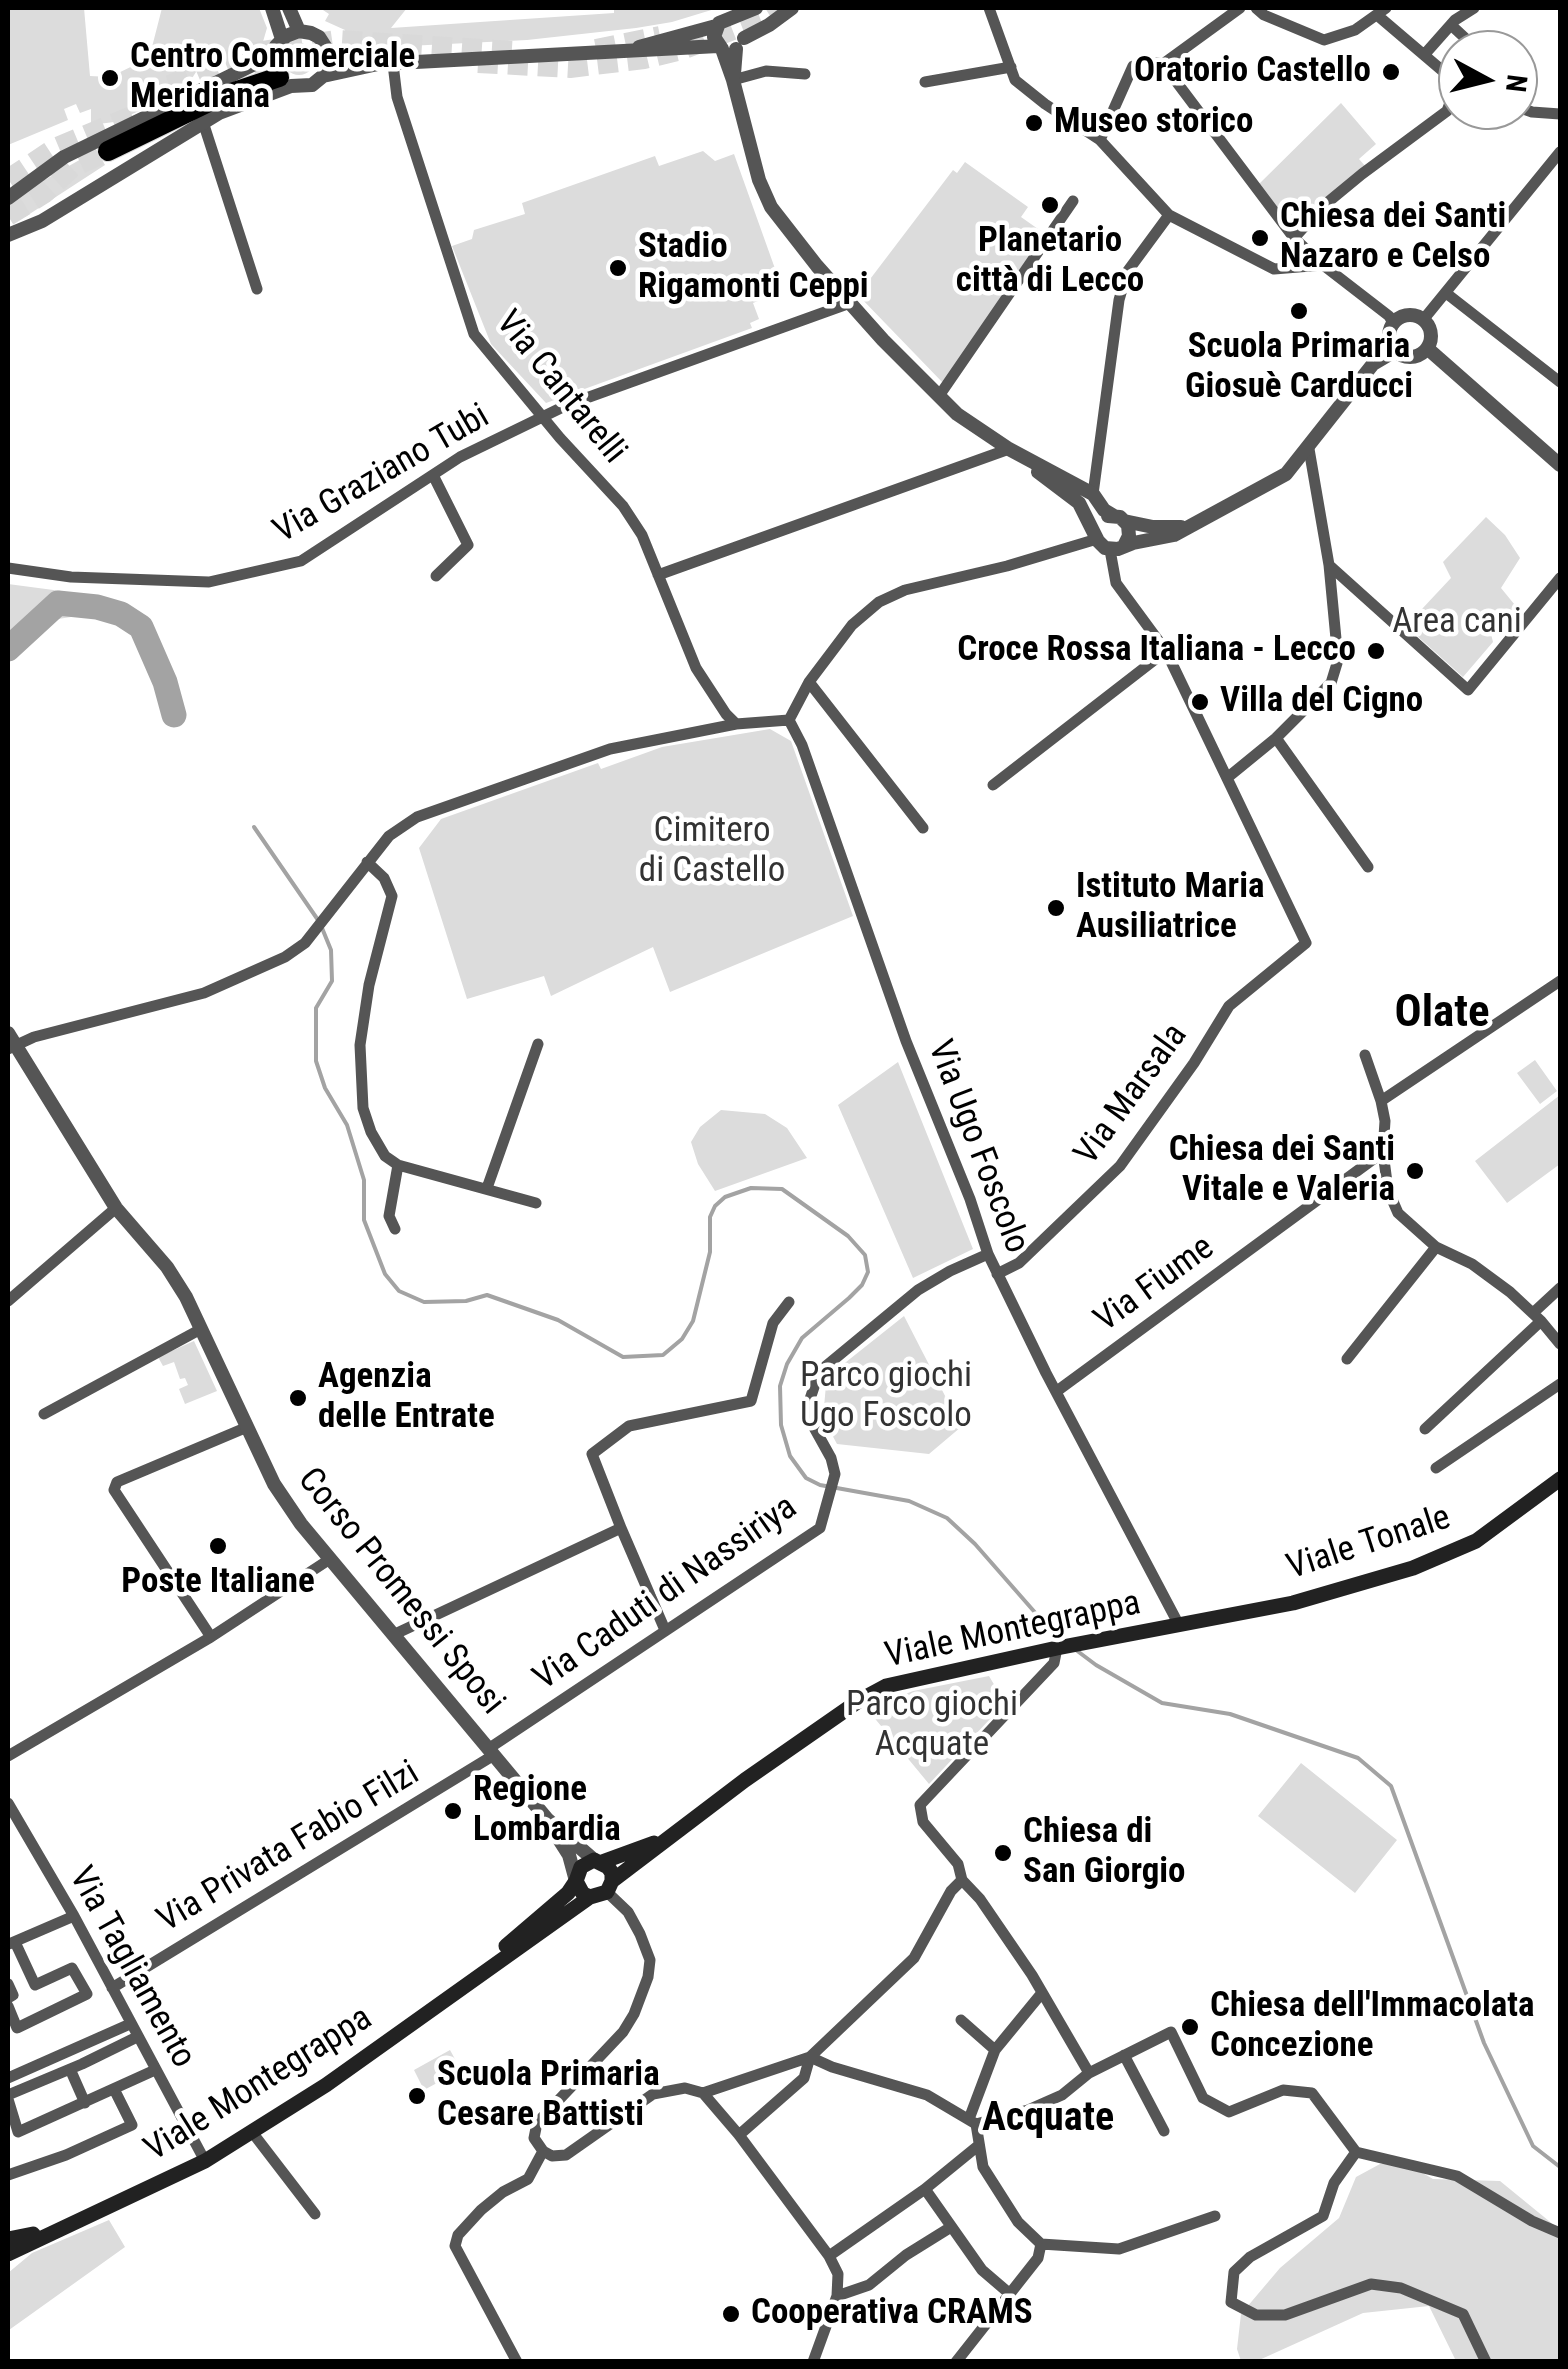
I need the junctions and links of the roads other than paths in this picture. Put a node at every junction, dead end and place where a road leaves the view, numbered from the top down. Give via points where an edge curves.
1 (272, 8) edge
2 (289, 8) edge
3 (756, 8) edge
4 (792, 8) edge
5 (989, 8) edge
6 (1240, 8) edge
7 (1256, 8) edge
8 (1474, 8) edge
9 (1382, 10) edge
10 (732, 20) junction
11 (1451, 25) junction
12 (716, 26) junction
13 (1456, 30) edge
14 (299, 31) junction
15 (282, 39) junction
16 (730, 45) junction
17 (634, 48) junction
18 (328, 51) junction
19 (274, 55) junction
20 (1424, 55) junction
21 (386, 64) junction
22 (1163, 64) junction
23 (1438, 67) edge
24 (1010, 68) junction
25 (805, 74) dead end
26 (323, 76) junction
27 (733, 80) junction
28 (285, 81) junction
29 (925, 82) dead end
30 (1438, 118) edge
31 (203, 122) junction
32 (1100, 140) junction
33 (108, 152) tunnel mouth
34 (1560, 152) edge
35 (8, 198) edge
36 (1072, 201) dead end
37 (1169, 215) junction
38 (10, 230) edge
39 (1294, 238) junction
40 (1323, 265) junction
41 (258, 289) dead end
42 (1446, 293) junction
43 (850, 304) junction
44 (1423, 320) junction
45 (1394, 324) junction
46 (1427, 348) junction
47 (1394, 350) junction
48 (1560, 382) edge
49 (939, 396) junction
50 (544, 417) junction
51 (1308, 449) junction
52 (1012, 451) junction
53 (1560, 465) edge
54 (434, 477) junction
55 (1093, 494) junction
56 (1119, 518) junction
57 (1192, 525) junction
58 (1096, 538) junction
59 (1117, 548) junction
60 (1329, 566) junction
61 (8, 568) edge
62 (658, 574) junction
63 (436, 576) dead end
64 (1560, 578) edge
65 (1166, 651) junction
66 (810, 682) junction
67 (789, 720) junction
68 (736, 724) junction
69 (1276, 738) junction
70 (1228, 778) junction
71 (993, 785) dead end
72 (923, 828) dead end
73 (367, 862) junction
74 (1368, 867) dead end
75 (1560, 982) edge
76 (10, 1042) edge
77 (538, 1044) dead end
78 (1366, 1056) dead end
79 (1381, 1101) junction
80 (1382, 1152) junction
81 (398, 1166) junction
82 (487, 1188) junction
83 (536, 1203) dead end
84 (116, 1208) junction
85 (396, 1230) dead end
86 (1436, 1247) junction
87 (988, 1254) junction
88 (997, 1274) junction
89 (1560, 1288) edge
90 (8, 1301) edge
91 (789, 1302) dead end
92 (1537, 1316) junction
93 (200, 1329) junction
94 (1560, 1344) edge
95 (1347, 1360) dead end
96 (1560, 1384) edge
97 (1056, 1391) junction
98 (44, 1414) dead end
99 (245, 1428) junction
100 (1425, 1429) dead end
101 (1436, 1468) dead end
102 (1560, 1479) edge
103 (621, 1528) junction
104 (330, 1559) junction
105 (1178, 1625) junction
106 (665, 1630) junction
107 (393, 1635) junction
108 (211, 1637) junction
109 (1059, 1648) junction
110 (491, 1752) junction
111 (8, 1756) edge
112 (8, 1803) edge
113 (547, 1819) junction
114 (667, 1838) junction
115 (598, 1861) junction
116 (962, 1880) junction
117 (576, 1881) junction
118 (610, 1886) junction
119 (590, 1897) junction
120 (74, 1916) junction
121 (11, 1943) edge
122 (8, 1984) edge
123 (112, 1988) junction
124 (1041, 1994) junction
125 (8, 1998) edge
126 (438, 2004) junction
127 (8, 2006) edge
128 (961, 2020) dead end
129 (134, 2030) junction
130 (995, 2050) junction
131 (1124, 2055) junction
132 (810, 2056) junction
133 (70, 2069) junction
134 (156, 2070) junction
135 (1090, 2073) junction
136 (8, 2078) edge
137 (115, 2091) junction
138 (702, 2093) junction
139 (8, 2097) edge
140 (85, 2104) junction
141 (972, 2121) junction
142 (1164, 2131) dead end
143 (252, 2132) junction
144 (13, 2133) edge
145 (739, 2135) junction
146 (980, 2145) junction
147 (543, 2151) junction
148 (1356, 2152) junction
149 (205, 2161) junction
150 (8, 2175) edge
151 (925, 2189) junction
152 (315, 2214) dead end
153 (1215, 2216) dead end
154 (950, 2227) junction
155 (52, 2230) junction
156 (1560, 2232) edge
157 (8, 2240) edge
158 (1041, 2244) junction
159 (8, 2254) edge
160 (829, 2256) junction
161 (1010, 2294) junction
162 (838, 2296) junction
163 (517, 2362) edge
164 (813, 2362) edge
165 (956, 2362) edge
166 (1486, 2362) edge

1 - 15 street
2 - 14 street
3 - 10 street
4 - 16 street
5 - 24 street
6 - 22 street
7 - 9 street via 1324,40
8 - 11 street
9 - 20 street
10 - 12 street
10 - 16 street via 740,24
11 - 13 street
11 - 20 street
12 - 16 street via 714,36
12 - 17 street
14 - 15 street
14 - 18 street via 319,37
15 - 19 street
16 - 17 street
16 - 27 street
17 - 21 street
18 - 21 street
18 - 26 street
19 - 28 street
19 - 35 street via 64,158
20 - 23 street
21 - 26 street
21 - 50 street, Via Cantarelli via 474,334
22 - 32 street via 1133,66
22 - 39 street
24 - 29 street
24 - 32 street via 1030,92
25 - 27 street via 766,70
26 - 28 street via 307,87
27 - 43 street via 766,198
28 - 31 street
28 - 33 highway via 219,97
30 - 39 street via 1322,207
31 - 38 street via 42,221
31 - 41 street
32 - 37 street
34 - 42 street
36 - 49 street
37 - 40 street via 1274,269
37 - 55 street via 1127,272 1119,300
39 - 40 street
40 - 45 street
42 - 44 street
42 - 48 street
43 - 49 street
43 - 50 street, Via Graziano Tubi
44 - 45 street via 1404,316
44 - 46 street via 1431,336
45 - 47 street
46 - 47 street via 1412,357
46 - 53 street
47 - 51 street via 1372,364
49 - 52 street
50 - 54 street, Via Graziano Tubi via 473,450
50 - 62 street, Via Cantarelli via 623,506
51 - 57 street via 1281,477
51 - 60 street
52 - 55 street
52 - 58 street via 1079,503
52 - 62 street
54 - 61 street, Via Graziano Tubi via 301,561 209,582 71,578
54 - 63 street via 468,544
55 - 56 street
56 - 57 street via 1164,528
56 - 58 street via 1099,523
56 - 59 street via 1130,534
57 - 59 street
58 - 59 street
58 - 66 street via 879,602 852,625
59 - 65 street via 1116,583
60 - 64 street via 1468,690
60 - 69 street via 1338,660 1331,683
62 - 68 street, Via Cantarelli via 696,668
65 - 70 street
65 - 71 street
66 - 67 street
66 - 72 street
67 - 68 street
67 - 87 street, Via Ugo Foscolo
68 - 73 street via 610,748 417,817
69 - 70 street
69 - 74 street
70 - 88 street, Via Marsala via 1306,943 1229,1006 1120,1166 1019,1263
73 - 76 street via 305,943 285,957 204,993
73 - 81 street via 392,896 360,1045 364,1108 385,1156
75 - 79 street
76 - 84 street, Corso Promessi Sposi
77 - 82 street
78 - 79 street
79 - 80 street
80 - 86 street via 1398,1213
80 - 97 street, Via Fiume
81 - 82 street
81 - 85 street via 389,1216
82 - 83 street
84 - 90 street
84 - 93 street, Corso Promessi Sposi via 167,1267
86 - 92 street via 1472,1264
86 - 95 street
87 - 88 street, Via Ugo Foscolo
87 - 106 street, Via Caduti di Nassiriya via 918,1290 826,1366 810,1399 811,1422 836,1474 820,1528
88 - 97 street, Via Ugo Foscolo
89 - 92 street
91 - 103 street via 772,1323 752,1401 629,1426 592,1454
92 - 94 street
92 - 100 street
93 - 98 street
93 - 99 street, Corso Promessi Sposi
96 - 101 street
97 - 105 street, Via Ugo Foscolo
99 - 104 street, Corso Promessi Sposi via 274,1484
99 - 108 street via 117,1482 114,1490
102 - 105 main road, Viale Tonale via 1476,1541 1413,1568 1292,1603
103 - 106 street
103 - 107 street
104 - 107 street, Corso Promessi Sposi
104 - 108 street
105 - 109 main road, Viale Montegrappa
106 - 110 street, Via Caduti di Nassiriya
107 - 110 street, Corso Promessi Sposi
108 - 111 street
109 - 114 main road, Viale Montegrappa via 886,1686
109 - 116 street via 1054,1663 920,1804 924,1822 958,1864
110 - 113 street, Corso Promessi Sposi
110 - 123 street, Via Privata Fabio Filzi
112 - 120 street, Via Tagliamento
113 - 115 street, Corso Promessi Sposi
113 - 117 street, Corso Promessi Sposi
114 - 115 main road, Viale Montegrappa
114 - 118 main road, Viale Montegrappa
115 - 117 main road via 580,1866
115 - 118 main road via 608,1867
116 - 124 street
116 - 132 street via 914,1958
117 - 119 main road
117 - 126 main road, Viale Montegrappa
118 - 119 main road
118 - 147 street via 640,1934 650,1960 648,1978 623,2032 537,2123 534,2138
119 - 126 main road, Viale Montegrappa
120 - 121 street
120 - 123 street, Via Tagliamento
121 - 127 street via 34,1985 72,1968 87,1994 17,2028
122 - 125 street
123 - 129 street, Via Tagliamento
124 - 130 street
124 - 135 street
126 - 143 main road, Viale Montegrappa
128 - 130 street
129 - 133 street
129 - 134 street, Via Tagliamento
129 - 136 street
130 - 141 street
131 - 135 street
131 - 142 street
131 - 148 street via 1171,2032 1203,2098 1229,2112 1283,2090 1312,2093
132 - 138 street
132 - 141 street via 927,2096
132 - 145 street via 804,2078
133 - 139 street
133 - 140 street
134 - 137 street
134 - 149 street, Via Tagliamento
135 - 141 street via 1028,2110
137 - 140 street
137 - 150 street via 132,2125
138 - 145 street
138 - 147 street via 685,2088 653,2094 566,2155
139 - 144 street
140 - 144 street
141 - 146 street
143 - 149 main road, Viale Montegrappa
143 - 152 street
145 - 160 street
146 - 151 street
146 - 158 street via 983,2167 1018,2222
147 - 163 street via 528,2179 482,2210 455,2246
148 - 156 street via 1457,2176
148 - 166 street via 1322,2216 1234,2272 1231,2302 1256,2314 1285,2315 1371,2284 1401,2288 1463,2314
149 - 155 main road, Viale Montegrappa
151 - 154 street
151 - 160 street
153 - 158 street via 1118,2249
154 - 161 street
154 - 162 street via 869,2285
155 - 157 main road, Viale Montegrappa
155 - 159 main road, Viale Montegrappa
158 - 161 street
160 - 162 street
161 - 165 street
162 - 164 street

